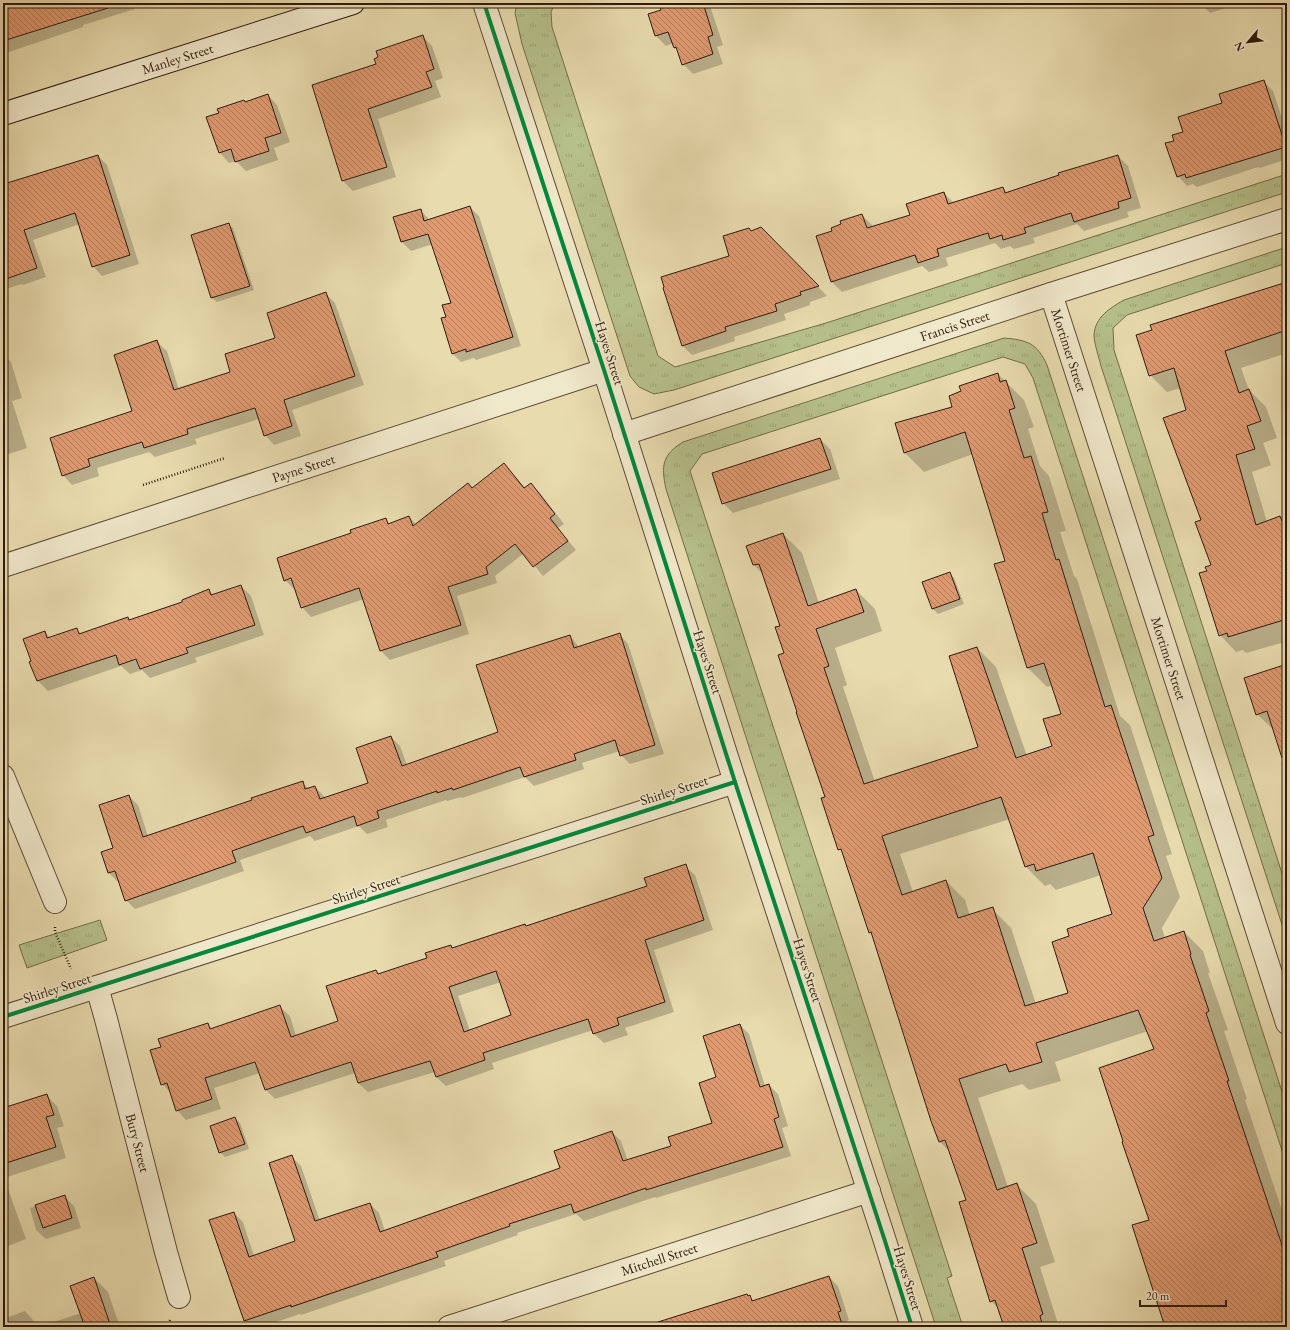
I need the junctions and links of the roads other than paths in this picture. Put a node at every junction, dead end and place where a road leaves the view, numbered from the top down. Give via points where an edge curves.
1 (353, 3) edge
2 (484, 3) edge
3 (3, 114) edge
4 (1287, 219) edge
5 (1051, 294) junction
6 (604, 370) junction
7 (624, 434) junction
8 (3, 566) edge
9 (3, 776) edge
10 (735, 782) junction
11 (55, 902) road end
12 (96, 987) junction
13 (3, 1017) edge
14 (1287, 1023) edge
15 (869, 1191) junction
16 (179, 1297) dead end
17 (449, 1327) edge
18 (912, 1327) edge

1 - 3 street, Manley Street
2 - 6 street, Hayes Street
4 - 5 street, Francis Street
5 - 7 street, Francis Street
5 - 14 street, Mortimer Street
6 - 7 street, Hayes Street
6 - 8 street, Payne Street
7 - 10 street, Hayes Street
9 - 11 street
10 - 12 street, Shirley Street
10 - 15 street, Hayes Street
12 - 13 street, Shirley Street
12 - 16 street, Bury Street
15 - 17 street, Mitchell Street
15 - 18 street, Hayes Street

